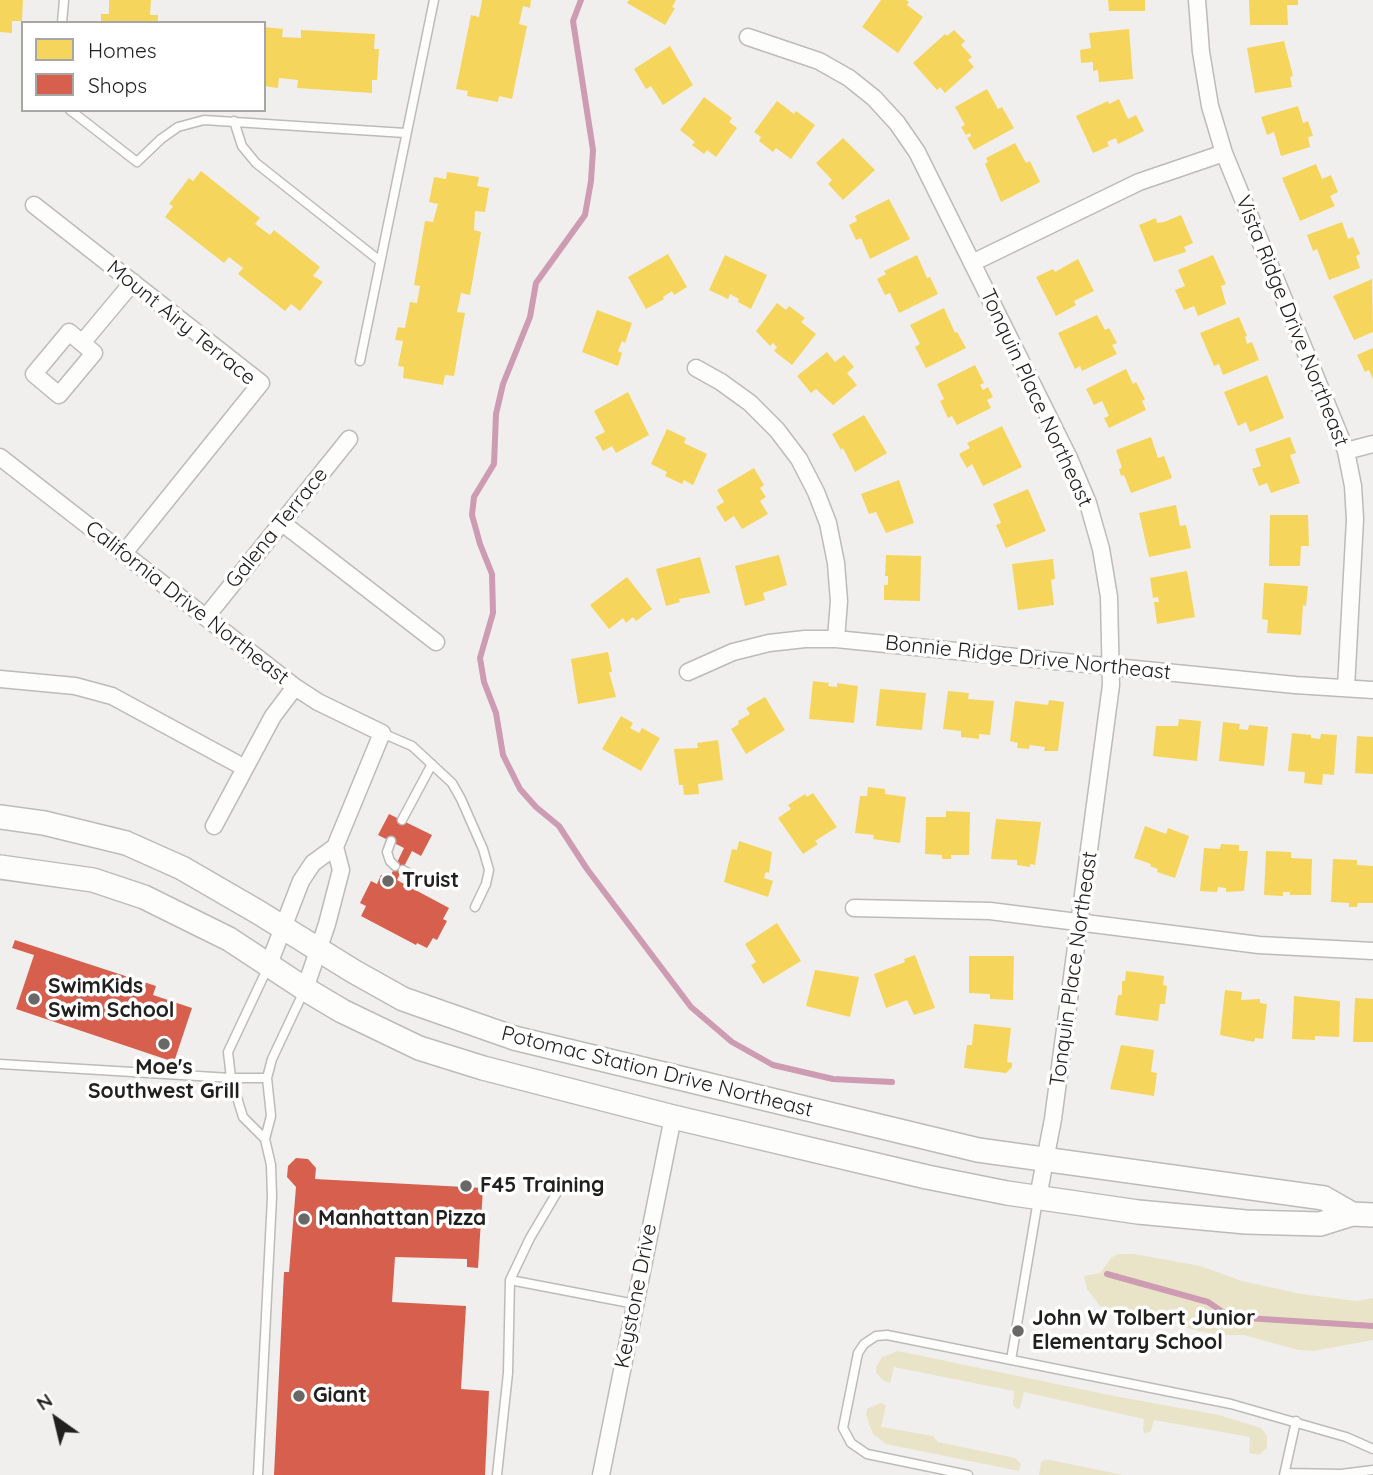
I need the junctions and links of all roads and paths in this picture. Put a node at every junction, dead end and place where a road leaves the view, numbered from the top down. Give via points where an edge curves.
1 (64, 0) edge
2 (434, 0) edge
3 (1197, 0) edge
4 (62, 21) edge
5 (748, 37) dead end
6 (73, 112) edge
7 (234, 121) junction
8 (405, 133) junction
9 (1224, 153) junction
10 (34, 205) dead end
11 (380, 261) junction
12 (972, 263) junction
13 (133, 282) junction
14 (82, 343) dead end
15 (360, 361) dead end
16 (696, 368) dead end
17 (349, 439) dead end
18 (1373, 444) edge
19 (1346, 450) junction
20 (0, 457) edge
21 (281, 522) junction
22 (124, 553) junction
23 (206, 617) junction
24 (836, 639) junction
25 (436, 642) dead end
26 (1112, 667) junction
27 (688, 672) dead end
28 (0, 678) edge
29 (295, 687) junction
30 (1346, 688) junction
31 (1373, 690) edge
32 (382, 733) junction
33 (432, 764) junction
34 (246, 768) junction
35 (0, 817) edge
36 (402, 820) dead end
37 (214, 827) dead end
38 (391, 841) dead end
39 (335, 847) junction
40 (0, 867) edge
41 (420, 879) dead end
42 (475, 908) dead end
43 (854, 908) dead end
44 (1081, 923) junction
45 (282, 927) junction
46 (318, 950) junction
47 (1373, 951) edge
48 (269, 964) junction
49 (305, 989) junction
50 (0, 1064) edge
51 (231, 1078) junction
52 (267, 1078) junction
53 (673, 1117) junction
54 (265, 1139) junction
55 (1046, 1160) junction
56 (559, 1189) dead end
57 (1038, 1197) junction
58 (1362, 1214) edge
59 (510, 1280) junction
60 (635, 1304) junction
61 (1011, 1360) junction
62 (1296, 1421) junction
63 (1373, 1449) edge
64 (1373, 1470) edge
65 (1284, 1474) edge
66 (257, 1475) edge
67 (497, 1475) edge
68 (601, 1475) edge
69 (968, 1475) edge

1 - 4 lane
2 - 8 lane
3 - 9 street, Vista Ridge Drive Northeast via 1210,106
5 - 12 street, Tonquin Place Northeast via 820,61 874,99 917,152
6 - 7 lane via 137,162 178,127 204,120
7 - 8 lane
7 - 11 lane via 242,146 257,163
8 - 11 lane
9 - 12 street via 1139,182
9 - 19 street, Vista Ridge Drive Northeast
10 - 13 street, Mount Airy Terrace
11 - 15 lane
12 - 26 street, Tonquin Place Northeast via 1088,503 1109,597
13 - 14 street
13 - 22 street, Mount Airy Terrace via 261,383
16 - 24 street via 750,403 777,430 817,492 836,563
17 - 21 street, Galena Terrace
18 - 19 street
19 - 30 street, Vista Ridge Drive Northeast via 1355,519
20 - 22 street, California Drive Northeast
21 - 23 street, Galena Terrace
21 - 25 street
22 - 23 street, California Drive Northeast
23 - 29 street, California Drive Northeast
24 - 26 street, Bonnie Ridge Drive Northeast
24 - 27 street, Bonnie Ridge Drive Northeast via 769,643 733,652
26 - 30 street, Bonnie Ridge Drive Northeast
26 - 44 street, Tonquin Place Northeast
28 - 34 street via 75,686 111,696
29 - 32 street, California Drive Northeast
29 - 34 street via 273,716
30 - 31 street, Bonnie Ridge Drive Northeast
32 - 33 lane via 412,746
32 - 39 street
33 - 36 lane
33 - 42 lane via 452,783 484,849 489,870
34 - 37 street
35 - 45 street, Potomac Station Drive Northeast via 125,844 181,868
38 - 41 lane via 390,861
39 - 45 street via 313,863
39 - 46 street via 341,870
40 - 48 street, Potomac Station Drive Northeast via 93,880 144,897
43 - 44 street via 990,911
44 - 47 street via 1259,945
44 - 55 street, Tonquin Place Northeast
45 - 46 street, Potomac Station Drive Northeast
45 - 48 street
46 - 49 street
46 - 55 street, Potomac Station Drive Northeast via 403,999 514,1038 978,1150
48 - 49 street, Potomac Station Drive Northeast
48 - 51 lane via 228,1052
49 - 52 lane
49 - 53 street, Potomac Station Drive Northeast via 419,1048
50 - 51 lane
51 - 52 lane
51 - 54 lane via 243,1116
52 - 54 lane via 271,1116
53 - 57 street, Potomac Station Drive Northeast via 927,1177
53 - 60 street, Keystone Drive
54 - 66 lane via 272,1197
55 - 57 street, Tonquin Place Northeast
55 - 58 street, Potomac Station Drive Northeast via 1324,1198
56 - 59 lane
57 - 58 street, Potomac Station Drive Northeast via 1246,1222 1320,1224
57 - 61 lane
59 - 60 lane
59 - 67 lane via 508,1373
60 - 68 street, Keystone Drive
61 - 62 lane
61 - 69 lane via 887,1335 876,1336 858,1353 843,1428 851,1443 867,1454
62 - 63 lane
62 - 65 lane
64 - 65 lane

